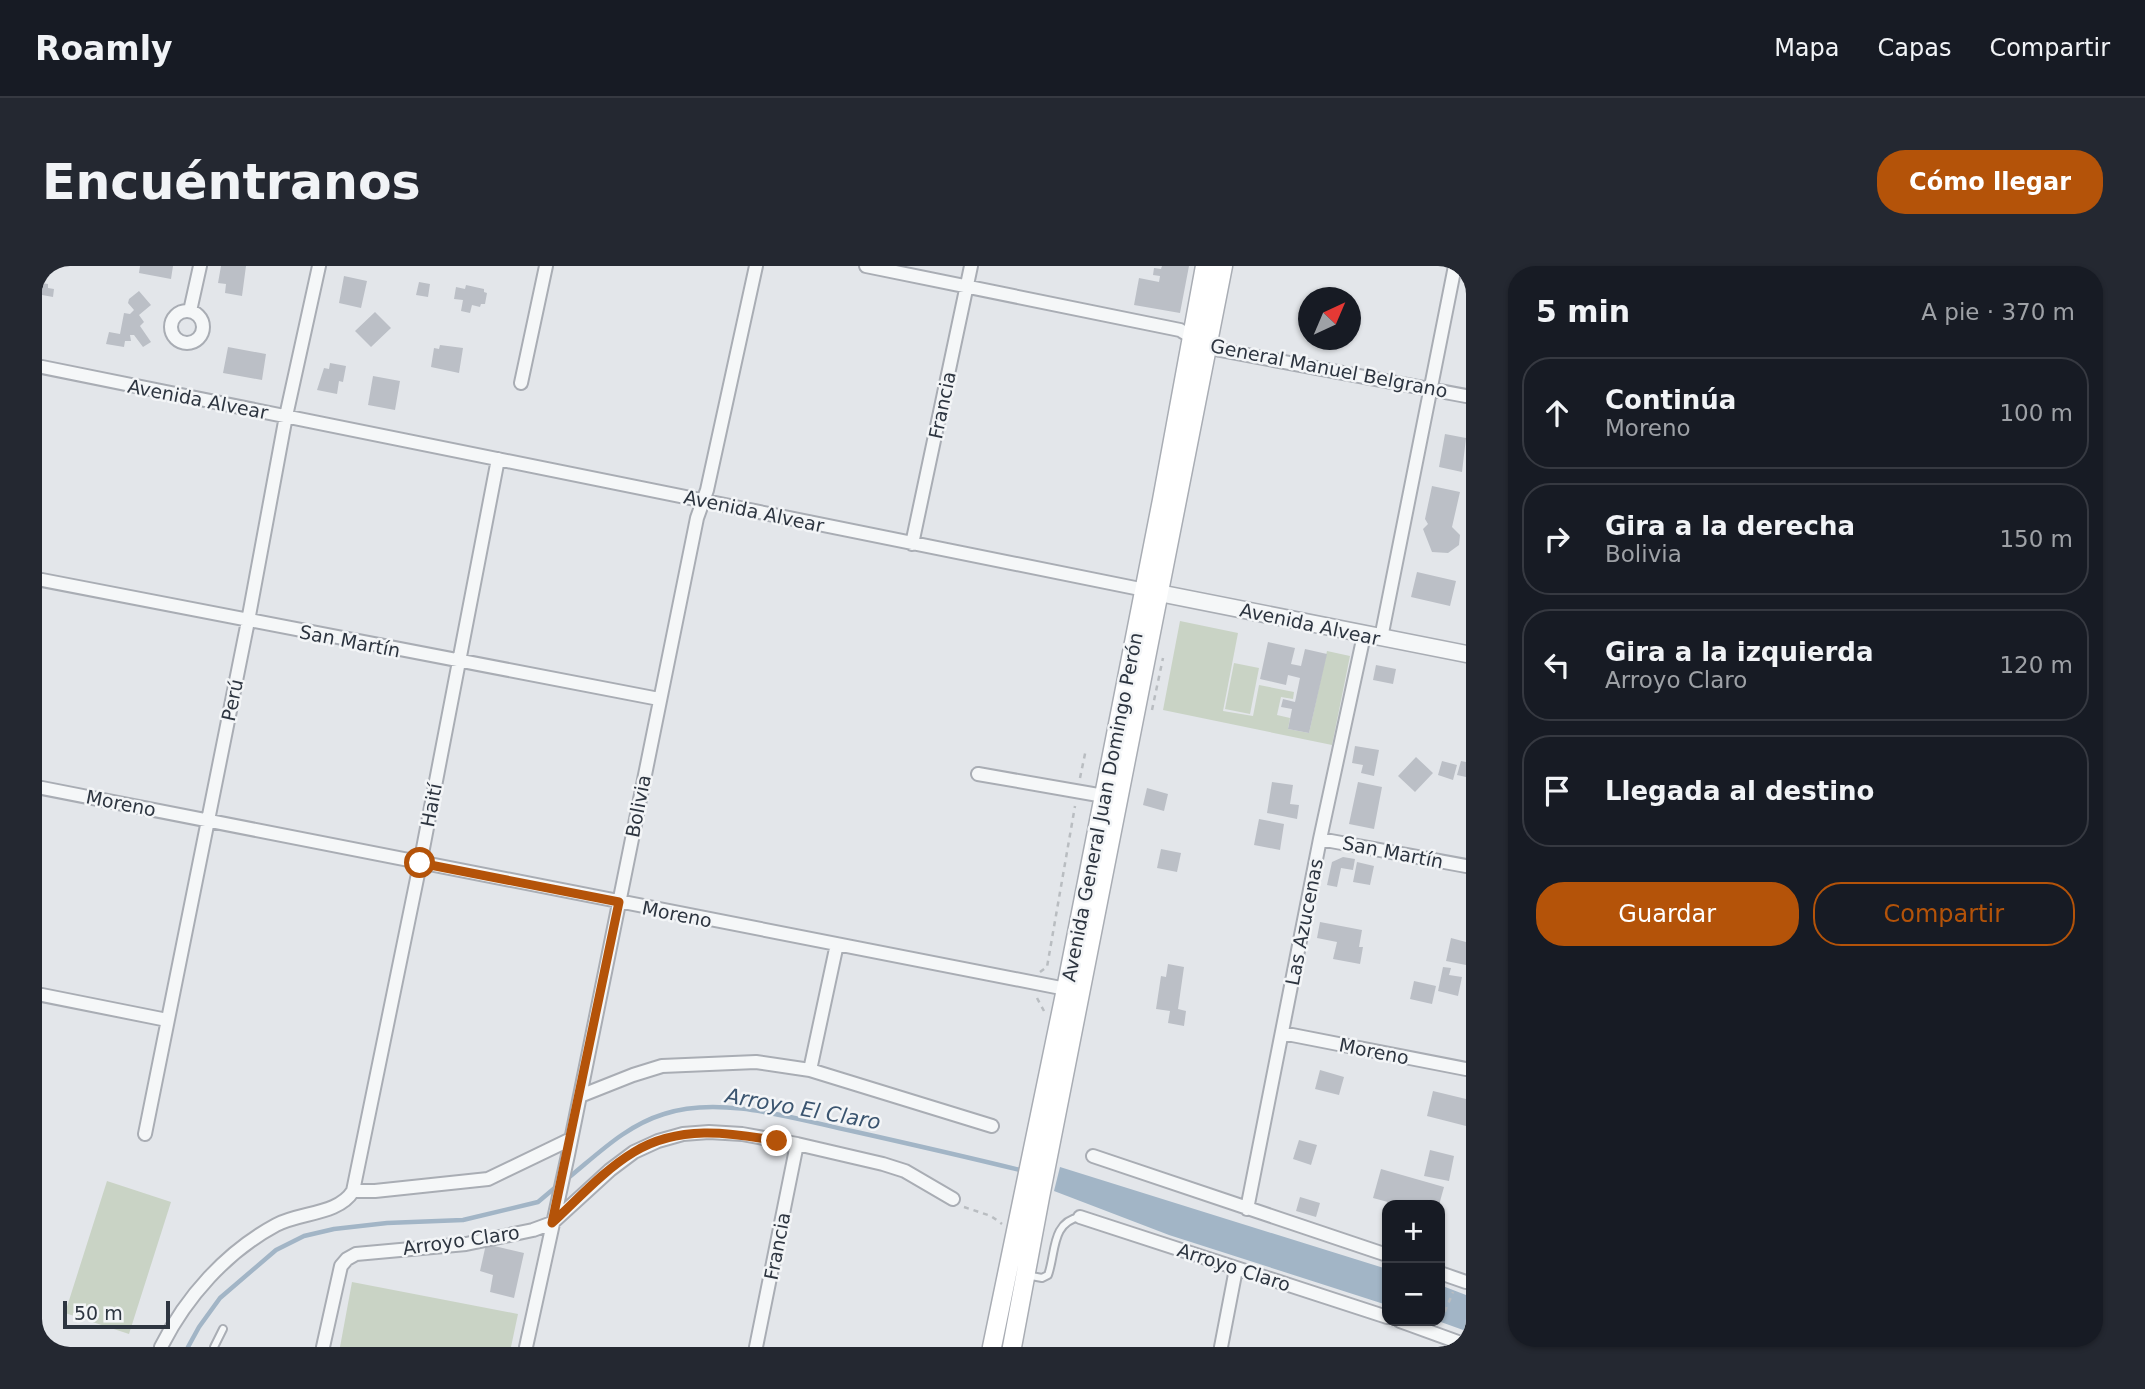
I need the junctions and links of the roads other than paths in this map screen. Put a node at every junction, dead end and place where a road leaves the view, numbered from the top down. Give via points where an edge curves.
1 (200, 266) edge
2 (319, 266) edge
3 (546, 266) edge
4 (756, 266) edge
5 (866, 266) edge
6 (971, 266) edge
7 (1205, 266) edge
8 (1223, 266) edge
9 (1455, 266) edge
10 (966, 287) junction
11 (190, 311) dead end
12 (1191, 336) junction
13 (1207, 346) junction
14 (42, 367) edge
15 (521, 383) dead end
16 (1431, 389) junction
17 (1466, 396) edge
18 (286, 416) junction
19 (498, 459) junction
20 (703, 500) junction
21 (912, 544) junction
22 (42, 580) edge
23 (1151, 591) junction
24 (248, 621) junction
25 (1373, 637) junction
26 (1466, 654) edge
27 (459, 662) junction
28 (659, 699) junction
29 (978, 774) dead end
30 (42, 788) edge
31 (1104, 796) junction
32 (207, 820) junction
33 (1320, 839) junction
34 (420, 863) junction
35 (1466, 866) edge
36 (619, 902) junction
37 (837, 944) junction
38 (1066, 989) junction
39 (42, 995) edge
40 (167, 1020) junction
41 (1282, 1033) junction
42 (1466, 1069) edge
43 (810, 1070) junction
44 (580, 1096) junction
45 (992, 1126) dead end
46 (145, 1134) dead end
47 (571, 1139) junction
48 (797, 1144) junction
49 (1041, 1147) junction
50 (1093, 1156) dead end
51 (353, 1191) junction
52 (1031, 1195) junction
53 (953, 1199) road end
54 (1247, 1209) junction
55 (554, 1216) junction
56 (1080, 1217) joint
57 (1382, 1253) edge
58 (1236, 1269) junction
59 (1026, 1275) junction
60 (1445, 1276) edge
61 (1461, 1284) edge
62 (1382, 1315) edge
63 (1412, 1326) edge
64 (223, 1329) dead end
65 (1437, 1336) edge
66 (1466, 1345) edge
67 (161, 1347) edge
68 (214, 1347) edge
69 (323, 1347) edge
70 (526, 1347) edge
71 (756, 1347) edge
72 (992, 1347) edge
73 (1012, 1347) edge
74 (1221, 1347) edge

1 - 11 street
2 - 18 street, Perú
3 - 15 street
4 - 20 street, Bolivia
5 - 10 street, General Manuel Belgrano
6 - 10 street, Francia
7 - 12 main road, Avenida General Juan Domingo Perón
8 - 13 main road, Avenida General Juan Domingo Perón
9 - 16 street, Las Azucenas
10 - 12 street, General Manuel Belgrano via 1180,330
10 - 21 street, Francia
12 - 13 street, General Manuel Belgrano
12 - 23 main road, Avenida General Juan Domingo Perón
13 - 16 street, General Manuel Belgrano
13 - 23 main road, Avenida General Juan Domingo Perón
14 - 18 street, Avenida Alvear
16 - 17 street, General Manuel Belgrano
16 - 25 street, Las Azucenas
18 - 19 street, Avenida Alvear
18 - 24 street, Perú
19 - 20 street, Avenida Alvear
19 - 27 street, Haití
20 - 21 street, Avenida Alvear
20 - 28 street, Bolivia
21 - 23 street, Avenida Alvear
22 - 24 street, San Martín
23 - 25 street, Avenida Alvear
23 - 31 main road, Avenida General Juan Domingo Perón
23 - 49 main road, Avenida General Juan Domingo Perón
24 - 27 street, San Martín
24 - 32 street, Perú
25 - 26 street, Avenida Alvear
25 - 33 street, Las Azucenas
27 - 28 street, San Martín
27 - 34 street, Haití
28 - 36 street, Bolivia
29 - 31 street
30 - 32 street, Moreno
31 - 38 main road, Avenida General Juan Domingo Perón
32 - 34 street, Moreno
32 - 40 street, Perú
33 - 35 street, San Martín
33 - 41 street, Las Azucenas
34 - 36 street, Moreno
34 - 51 street, Haití
36 - 37 street, Moreno
36 - 44 street, Bolivia
37 - 38 street, Moreno
37 - 43 street
38 - 49 main road, Avenida General Juan Domingo Perón
39 - 40 street
40 - 46 street, Perú
41 - 42 street, Moreno
41 - 54 street, Las Azucenas
43 - 44 street via 756,1062 662,1066
43 - 45 street
44 - 47 street, Bolivia
47 - 51 street via 488,1179
47 - 55 street, Bolivia
48 - 53 street, Arroyo Claro via 905,1171
48 - 55 street, Arroyo Claro via 709,1132 658,1141 634,1152
48 - 71 street, Francia
49 - 52 main road, Avenida General Juan Domingo Perón
50 - 54 street
51 - 67 street via 337,1206 296,1216 252,1240 191,1298
52 - 59 main road, Avenida General Juan Domingo Perón
52 - 72 main road, Avenida General Juan Domingo Perón
54 - 57 street
55 - 69 street, Arroyo Claro via 533,1230 466,1244 356,1254 341,1266
55 - 70 street, Bolivia
56 - 58 street, Arroyo Claro
56 - 59 lane via 1063,1225 1048,1275
58 - 62 street, Arroyo Claro
58 - 74 street
59 - 73 main road, Avenida General Juan Domingo Perón
60 - 61 street
63 - 65 street
64 - 68 lane
65 - 66 street

